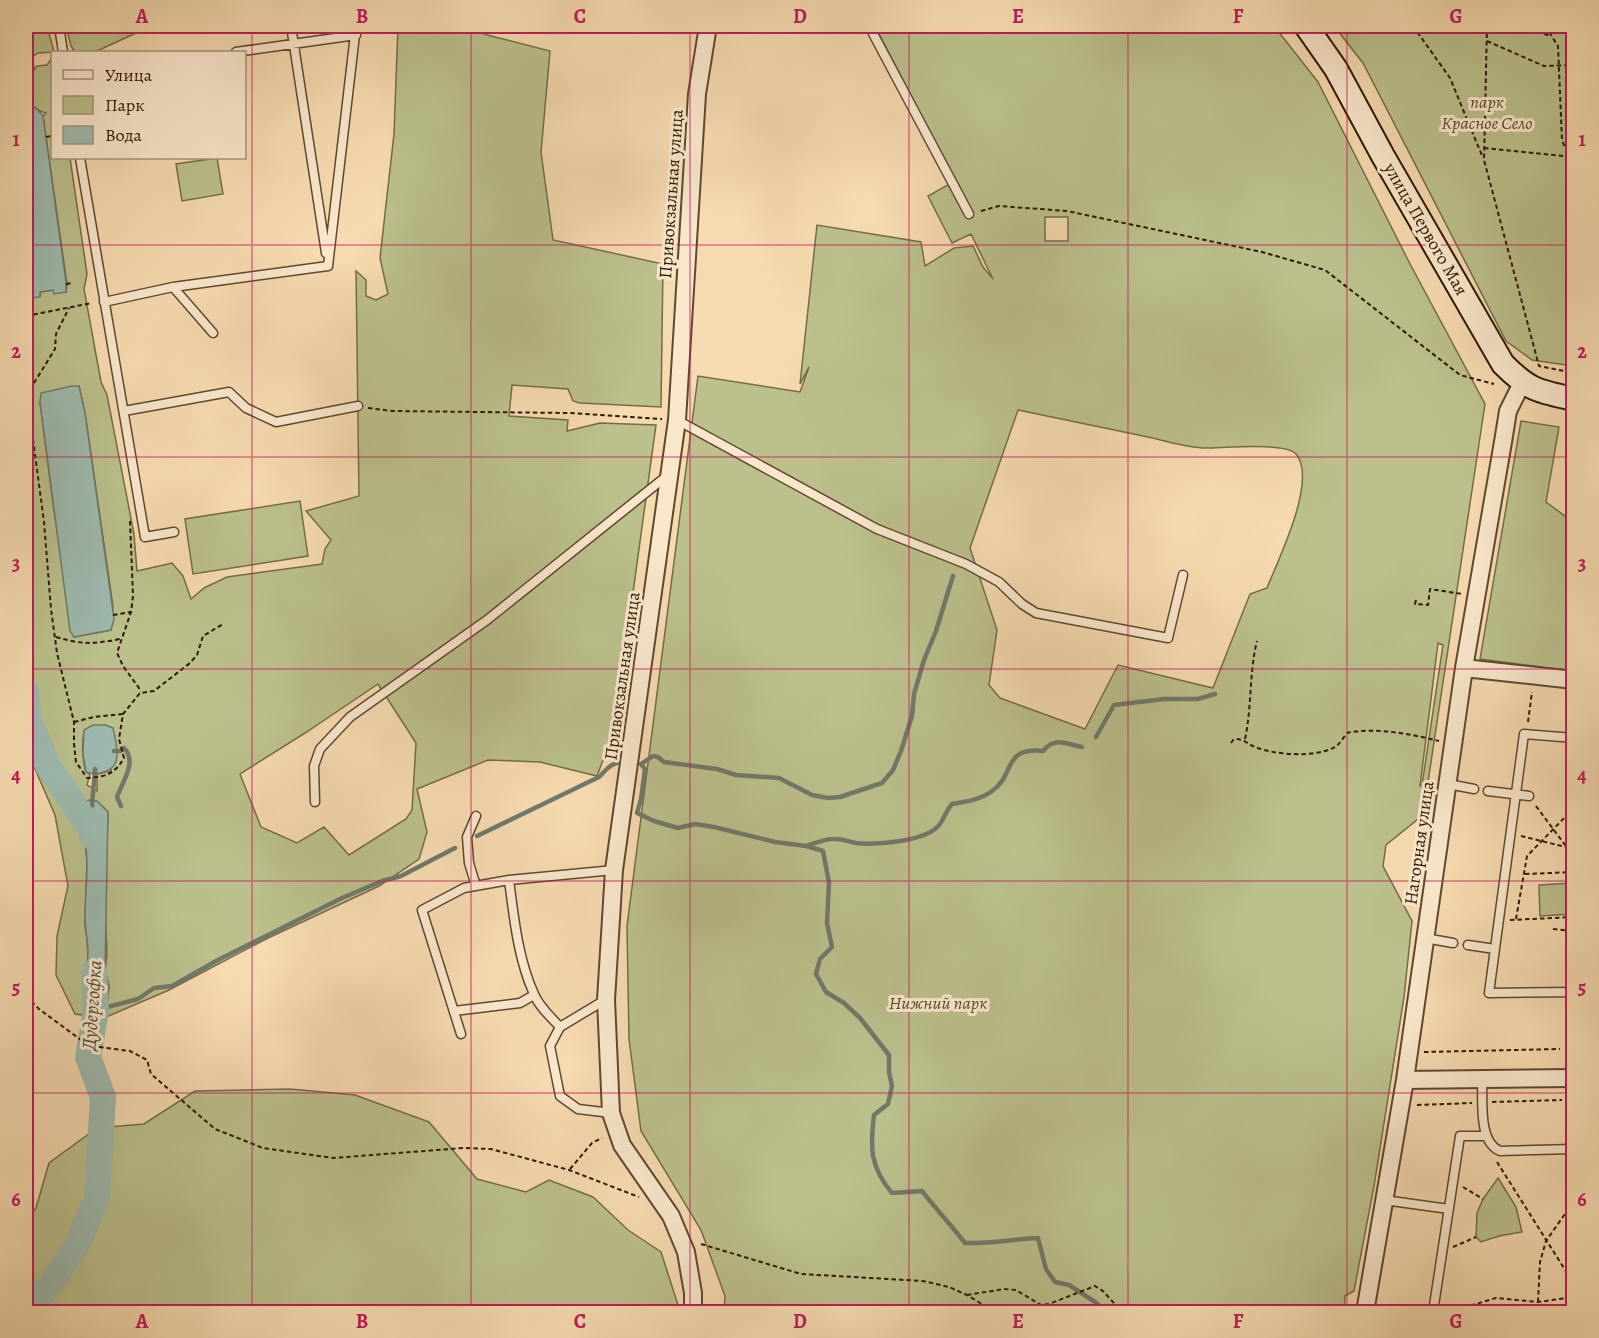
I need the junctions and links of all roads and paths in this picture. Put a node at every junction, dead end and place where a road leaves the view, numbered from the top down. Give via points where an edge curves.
1 (59, 26) edge
2 (291, 26) edge
3 (708, 26) edge
4 (869, 26) edge
5 (1306, 26) edge
6 (1413, 26) edge
7 (1487, 26) edge
8 (1523, 26) edge
9 (1545, 26) edge
10 (356, 30) edge
11 (1552, 37) junction
12 (1487, 41) junction
13 (294, 43) junction
14 (63, 51) edge
15 (242, 51) edge
16 (1574, 65) edge
17 (1560, 66) junction
18 (51, 136) edge
19 (46, 137) dead end
20 (1484, 148) junction
21 (1569, 156) junction
22 (1574, 157) edge
23 (80, 159) edge
24 (1484, 160) junction
25 (1574, 164) edge
26 (969, 214) joint
27 (328, 266) junction
28 (73, 283) dead end
29 (66, 284) dead end
30 (173, 287) junction
31 (104, 302) junction
32 (69, 308) junction
33 (26, 316) edge
34 (213, 333) dead end
35 (1574, 373) edge
36 (34, 383) dead end
37 (1522, 383) junction
38 (1494, 384) dead end
39 (26, 387) edge
40 (1574, 399) edge
41 (358, 406) joint
42 (124, 411) junction
43 (677, 420) junction
44 (670, 474) junction
45 (141, 510) junction
46 (174, 532) dead end
47 (1183, 575) dead end
48 (1456, 593) dead end
49 (1416, 600) dead end
50 (131, 612) junction
51 (113, 615) dead end
52 (223, 624) dead end
53 (56, 637) junction
54 (121, 639) junction
55 (1257, 641) dead end
56 (1464, 668) junction
57 (1574, 680) edge
58 (1533, 683) dead end
59 (140, 693) junction
60 (123, 714) junction
61 (74, 722) junction
62 (1527, 734) junction
63 (1574, 738) edge
64 (1245, 740) junction
65 (1231, 742) dead end
66 (1453, 746) junction
67 (1448, 784) junction
68 (1474, 789) dead end
69 (1488, 791) dead end
70 (1516, 796) junction
71 (1529, 796) joint
72 (315, 802) dead end
73 (1574, 808) edge
74 (476, 816) dead end
75 (1553, 829) junction
76 (1524, 836) dead end
77 (1542, 841) junction
78 (1566, 847) junction
79 (1574, 849) edge
80 (1574, 857) edge
81 (614, 870) junction
82 (1574, 872) edge
83 (1524, 874) junction
84 (509, 880) junction
85 (476, 886) junction
86 (1573, 917) edge
87 (1508, 920) dead end
88 (1516, 920) junction
89 (1553, 929) dead end
90 (1573, 931) edge
91 (1574, 936) edge
92 (1425, 938) junction
93 (1453, 943) dead end
94 (1468, 945) dead end
95 (1495, 949) junction
96 (1573, 992) edge
97 (534, 995) junction
98 (26, 996) edge
99 (606, 1000) junction
100 (454, 1011) junction
101 (560, 1027) junction
102 (461, 1034) dead end
103 (1572, 1049) edge
104 (1437, 1052) dead end
105 (1573, 1078) edge
106 (1405, 1080) junction
107 (1482, 1080) junction
108 (1573, 1100) edge
109 (610, 1113) junction
110 (616, 1132) junction
111 (1485, 1136) junction
112 (1574, 1149) edge
113 (1493, 1155) dead end
114 (569, 1170) junction
115 (1453, 1181) junction
116 (1483, 1198) dead end
117 (645, 1199) dead end
118 (1384, 1200) junction
119 (1574, 1201) edge
120 (1449, 1209) junction
121 (1476, 1237) dead end
122 (1546, 1240) junction
123 (701, 1244) dead end
124 (1443, 1252) junction
125 (1574, 1284) edge
126 (966, 1295) junction
127 (1574, 1298) edge
128 (1538, 1302) junction
129 (1365, 1311) edge
130 (693, 1312) edge
131 (995, 1312) edge
132 (1122, 1312) edge
133 (1394, 1312) edge
134 (1433, 1312) edge
135 (1449, 1312) edge

1 - 14 lane
2 - 13 lane
3 - 43 street, Привокзальная улица via 697,94
4 - 26 lane
5 - 37 main road, улица Первого Мая via 1336,69 1503,364
6 - 24 path via 1450,78
7 - 12 path
8 - 11 path
9 - 11 path
10 - 13 lane
10 - 27 lane
11 - 17 path via 1558,46
12 - 17 path via 1544,66
12 - 20 path
13 - 15 lane
13 - 27 lane
16 - 17 path
17 - 21 path via 1562,141
18 - 19 path
20 - 21 path
20 - 24 path
21 - 22 path
21 - 25 path
23 - 31 lane
24 - 35 path via 1539,366
26 - 38 path via 999,206 1067,211 1262,252 1325,270 1460,375
27 - 30 lane
28 - 29 path
30 - 31 lane
30 - 34 lane
31 - 32 path
31 - 42 lane
32 - 33 path
32 - 36 path via 56,333 55,349
37 - 40 main road, улица Первого Мая via 1540,392
37 - 56 street, Нагорная улица via 1508,411
39 - 53 path
41 - 42 lane via 276,422 246,408 229,392
41 - 43 path via 392,411 570,413
42 - 45 lane
43 - 44 street, Привокзальная улица
43 - 47 lane via 877,530 966,564 999,582 1036,613 1168,638
44 - 72 lane via 488,620 351,717 320,749 314,766
44 - 81 street, Привокзальная улица
45 - 46 lane via 145,537
45 - 50 path via 133,512 129,522
48 - 49 path via 1430,589 1428,605 1415,604
50 - 51 path
50 - 54 path
52 - 59 path via 203,636 190,663 154,691
53 - 54 path via 89,645
53 - 61 path via 59,668
54 - 59 path via 117,653
55 - 64 path
56 - 57 street
56 - 66 street, Нагорная улица
58 - 62 path
59 - 60 path
60 - 61 path
60 - 61 path via 119,739 124,758 115,771 100,777 87,778 76,762
62 - 63 lane
62 - 70 lane
64 - 65 path
64 - 66 path via 1253,746 1294,754 1337,746 1347,734 1356,732 1412,735
66 - 67 street, Нагорная улица
67 - 68 lane
67 - 92 street, Нагорная улица
69 - 70 lane
70 - 71 lane
70 - 95 lane
71 - 75 path
73 - 75 path
74 - 85 lane via 467,837
75 - 77 path
75 - 78 path
76 - 77 path
77 - 78 path
77 - 83 path via 1527,856
78 - 79 path
78 - 80 path
81 - 84 lane
81 - 99 street, Привокзальная улица
82 - 83 path
83 - 88 path
84 - 85 lane
84 - 97 lane via 516,938
85 - 100 lane via 464,888 422,910
86 - 88 path
86 - 90 path
87 - 88 path
89 - 90 path
90 - 91 path
92 - 93 lane
92 - 106 street, Нагорная улица
94 - 95 lane
95 - 96 lane via 1489,993
96 - 103 lane
97 - 100 lane via 520,1003
97 - 101 lane
98 - 114 path via 81,1040 130,1051 147,1060 151,1074 215,1129 263,1148 333,1158 491,1149
99 - 101 lane
99 - 109 street, Привокзальная улица
100 - 102 lane
101 - 109 lane via 550,1046 560,1096 578,1109
103 - 104 path
105 - 107 street
105 - 108 lane
106 - 107 street
106 - 118 street, Нагорная улица
107 - 111 lane
109 - 110 street, Привокзальная улица
110 - 114 path via 592,1143
110 - 130 street, Привокзальная улица via 671,1216 686,1252
111 - 112 lane via 1500,1151
111 - 115 lane via 1460,1136
113 - 122 path
114 - 117 path
115 - 116 path
115 - 120 lane
118 - 120 lane
118 - 129 street, Нагорная улица
119 - 122 path
120 - 124 lane
121 - 124 path
122 - 125 path
122 - 128 path via 1540,1262
123 - 126 path via 801,1274 923,1281
124 - 134 lane
126 - 131 path
126 - 132 path via 1016,1290 1041,1305 1095,1286
127 - 128 path
128 - 135 path via 1496,1299
129 - 133 lane

